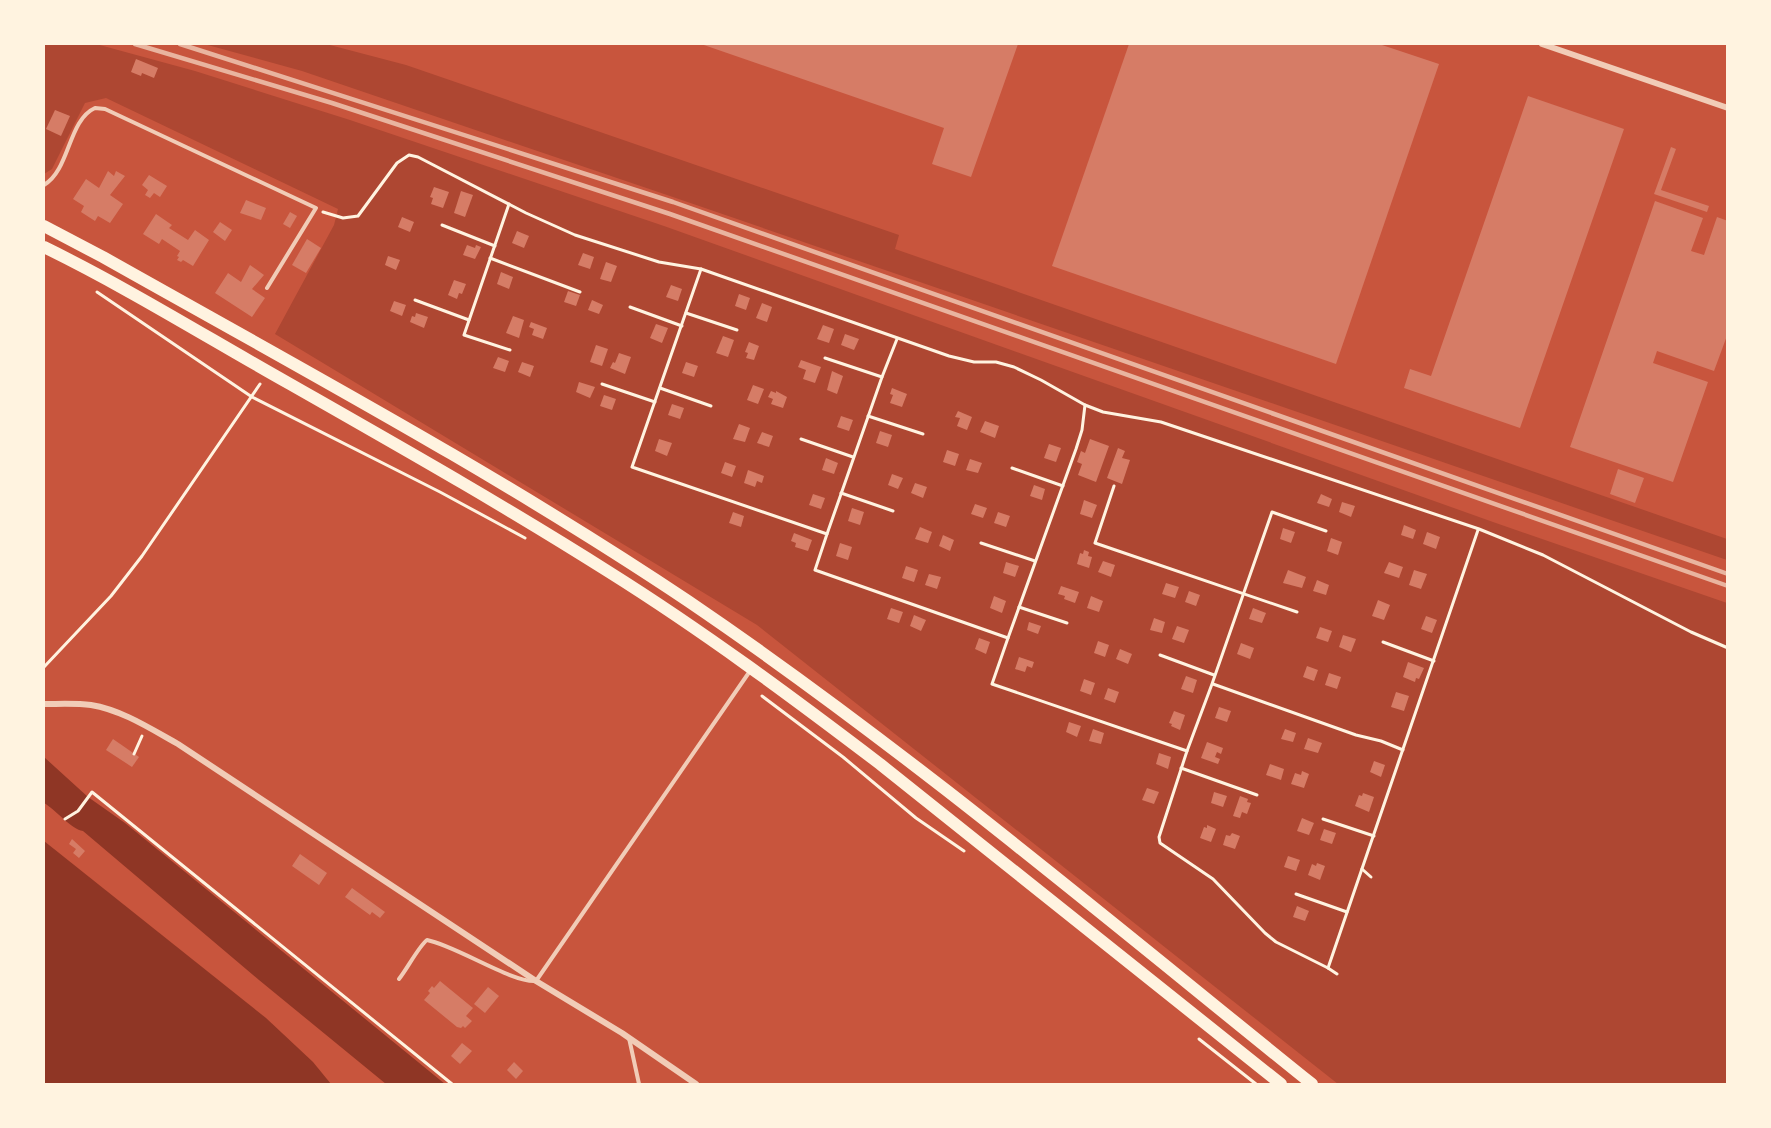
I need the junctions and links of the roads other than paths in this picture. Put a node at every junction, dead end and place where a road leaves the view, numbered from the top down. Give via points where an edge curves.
1 (1542, 44) edge
2 (1728, 108) edge
3 (44, 185) edge
4 (44, 226) edge
5 (44, 247) edge
6 (267, 288) dead end
7 (751, 670) junction
8 (44, 704) edge
9 (399, 979) dead end
10 (536, 981) junction
11 (628, 1037) junction
12 (639, 1084) edge
13 (696, 1084) edge
14 (1281, 1084) edge
15 (1312, 1084) edge

1 - 2 street
3 - 6 lane via 58,169 84,116 95,108 105,109 316,208
4 - 15 main road via 466,462 690,603 882,741
5 - 7 main road via 535,525 621,579
7 - 10 lane
7 - 14 main road via 987,848
8 - 10 street via 102,707 147,727 220,771
9 - 10 lane via 427,940 511,975
10 - 11 street
11 - 12 lane
11 - 13 street

